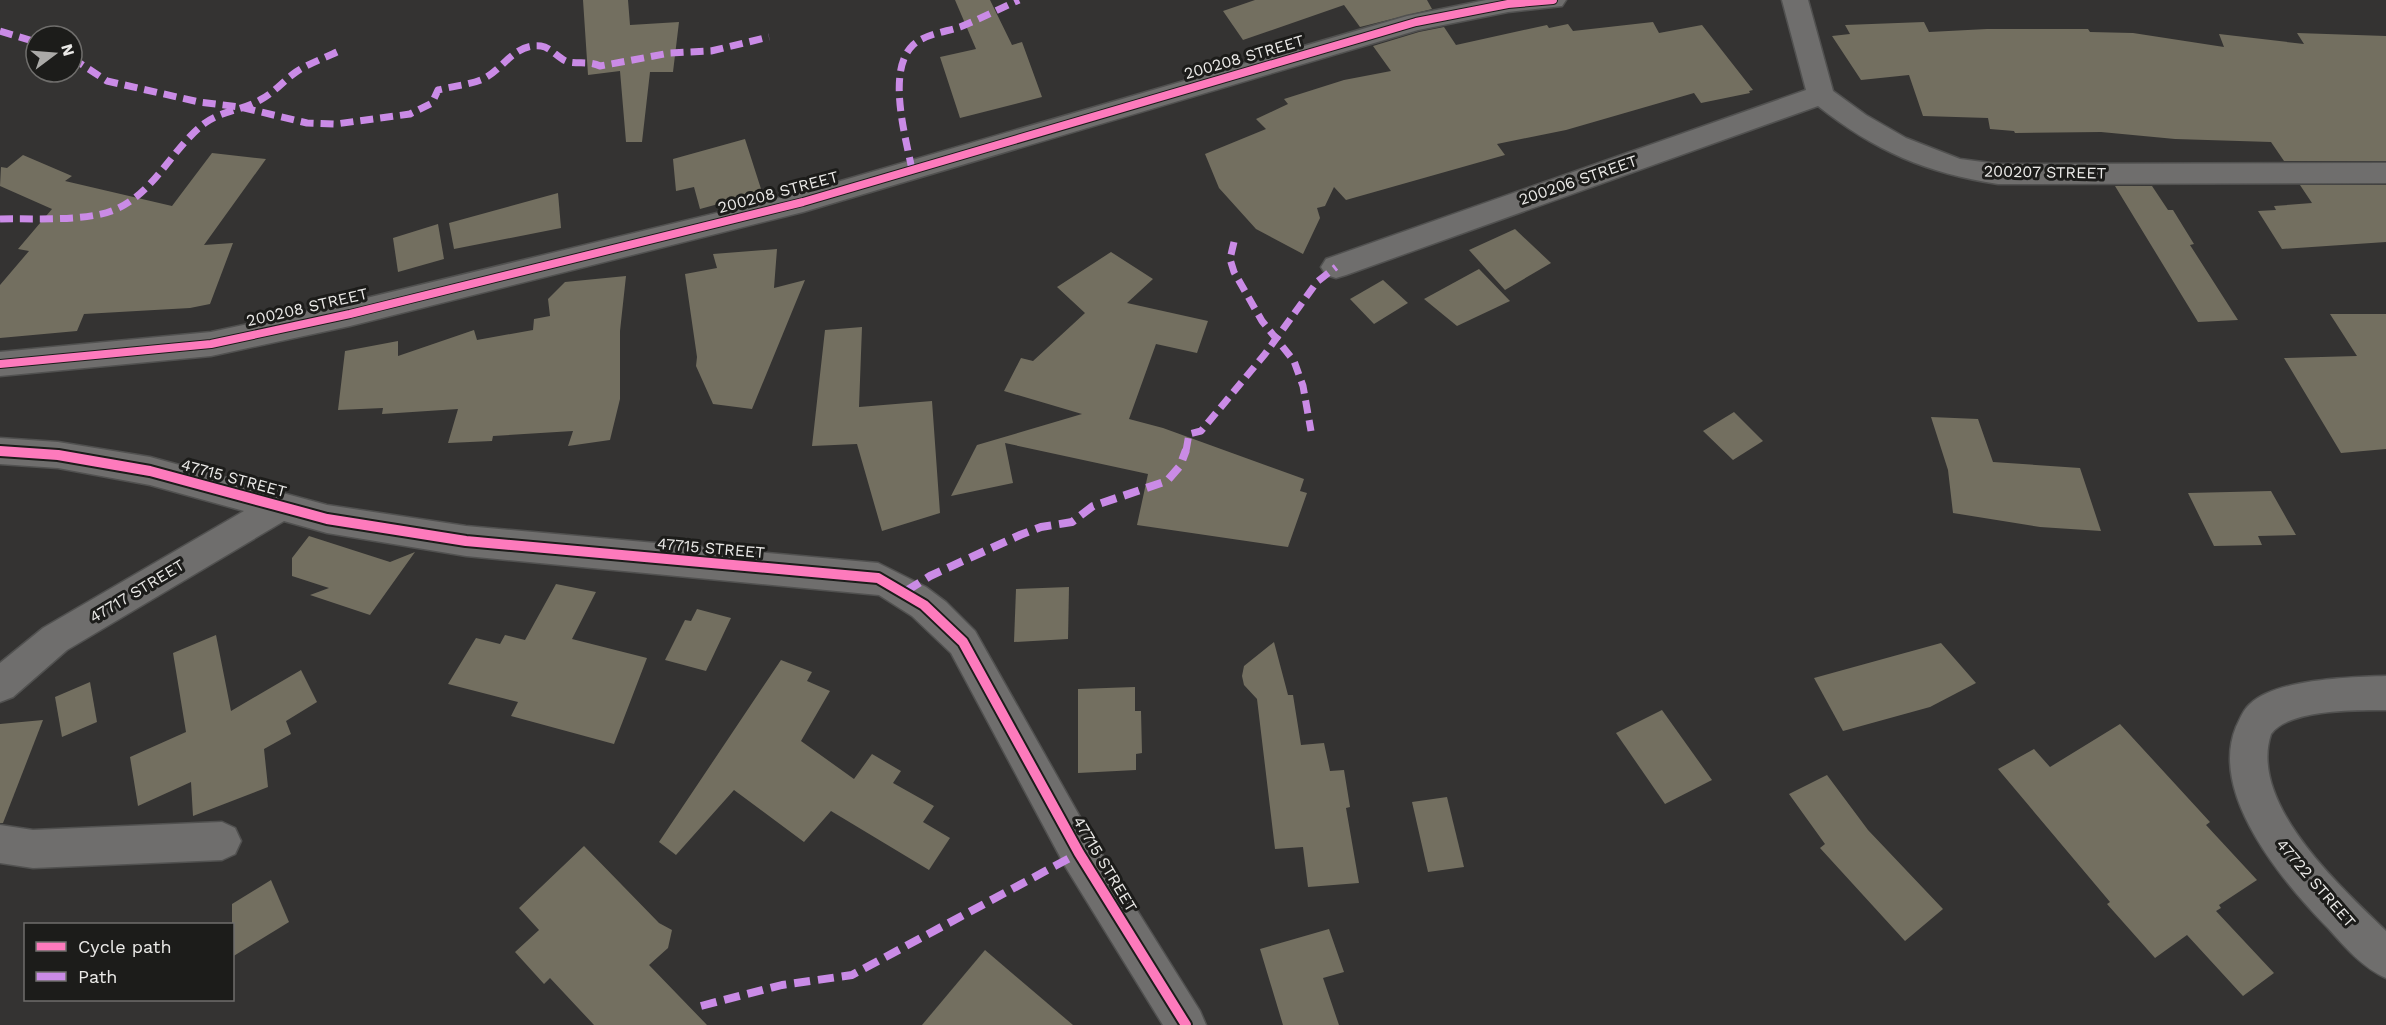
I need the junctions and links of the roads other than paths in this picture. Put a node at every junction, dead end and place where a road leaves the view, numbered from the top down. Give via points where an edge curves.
1 (1553, 0) edge
2 (1795, 0) edge
3 (1821, 95) junction
4 (2386, 173) edge
5 (1336, 267) dead end
6 (0, 364) edge
7 (0, 451) edge
8 (280, 506) junction
9 (0, 685) edge
10 (2386, 693) edge
11 (222, 841) dead end
12 (0, 844) edge
13 (2386, 958) edge
14 (1186, 1025) edge

1 - 6 street, 200208 STREET via 1508,4 1416,22 803,202 350,314 211,344
2 - 3 street
3 - 4 street, 200207 STREET via 1856,122 1896,145 1957,168 1998,174
3 - 5 street, 200206 STREET
7 - 8 street, 47715 STREET via 58,455 150,471
8 - 9 street, 47717 STREET via 55,639
8 - 14 street, 47715 STREET via 327,519 466,541 878,578 906,591 936,612 963,642 1079,853
10 - 13 street, 47722 STREET via 2348,693 2284,705 2262,715 2248,739 2252,789 2275,836 2338,911
11 - 12 street via 33,849

